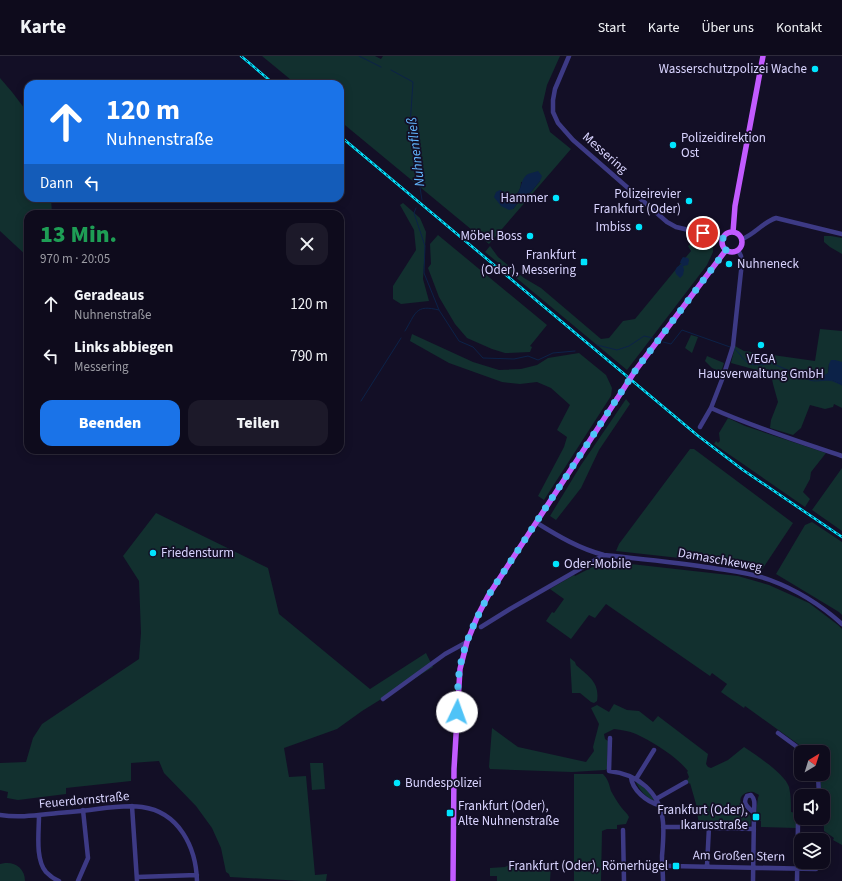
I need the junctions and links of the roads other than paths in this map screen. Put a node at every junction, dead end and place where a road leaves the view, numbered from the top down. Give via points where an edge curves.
1 (569, 56) edge
2 (763, 56) edge
3 (733, 232) junction
4 (842, 234) edge
5 (723, 238) junction
6 (742, 239) junction
7 (726, 250) junction
8 (738, 250) junction
9 (711, 408) junction
10 (700, 427) dead end
11 (842, 456) edge
12 (537, 523) junction
13 (604, 555) junction
14 (842, 624) edge
15 (481, 627) dead end
16 (467, 642) junction
17 (383, 699) dead end
18 (778, 733) dead end
19 (610, 738) dead end
20 (794, 745) edge
21 (654, 750) dead end
22 (631, 777) junction
23 (636, 779) junction
24 (686, 782) dead end
25 (656, 799) junction
26 (659, 805) junction
27 (132, 806) junction
28 (83, 810) junction
29 (754, 813) dead end
30 (0, 815) edge
31 (39, 815) junction
32 (663, 827) junction
33 (709, 827) dead end
34 (703, 828) dead end
35 (715, 828) dead end
36 (754, 829) junction
37 (623, 830) dead end
38 (624, 865) junction
39 (662, 866) junction
40 (707, 866) junction
41 (753, 867) junction
42 (794, 868) edge
43 (797, 869) edge
44 (197, 875) junction
45 (137, 879) edge
46 (59, 881) edge
47 (78, 881) edge
48 (197, 881) edge
49 (453, 881) edge
50 (624, 881) edge
51 (663, 881) edge
52 (753, 881) edge
53 (797, 881) edge

1 - 5 street, Messering via 554,88 552,100 553,112 558,123 573,140 667,222 676,227
2 - 3 main road via 735,206
3 - 5 main road via 727,233
3 - 6 main road
4 - 6 street via 776,218
5 - 7 main road
6 - 8 main road via 742,245
7 - 8 main road
7 - 12 main road, bridge via 635,371
8 - 9 street via 742,262 733,346
9 - 10 street
9 - 11 street via 763,430
12 - 13 street, Damaschkeweg via 577,546
12 - 16 main road via 488,596
13 - 14 street, Damaschkeweg via 747,573 770,580 809,598
13 - 15 street
16 - 17 street via 445,654
16 - 49 main road via 460,669 454,769
18 - 20 street
19 - 22 street via 609,771
21 - 23 street
22 - 23 street
22 - 26 street via 641,795
23 - 25 street via 646,786
24 - 25 street
25 - 26 street
26 - 32 street
27 - 28 street, Feuerdornstraße
27 - 44 street, Feuerdornstraße via 154,810 176,824 190,846
27 - 45 street
28 - 31 street, Feuerdornstraße
28 - 47 street via 88,858
29 - 36 street
30 - 31 street, Feuerdornstraße
31 - 46 street via 40,859 46,873
32 - 34 street
32 - 39 street
33 - 40 street
35 - 36 street
36 - 41 street
37 - 38 street
38 - 39 street, Am Großen Stern
38 - 50 street
39 - 40 street, Am Großen Stern
39 - 51 street
40 - 41 street, Am Großen Stern
41 - 42 street, Am Großen Stern
41 - 52 street
43 - 53 street
44 - 45 street
44 - 48 street, Feuerdornstraße

